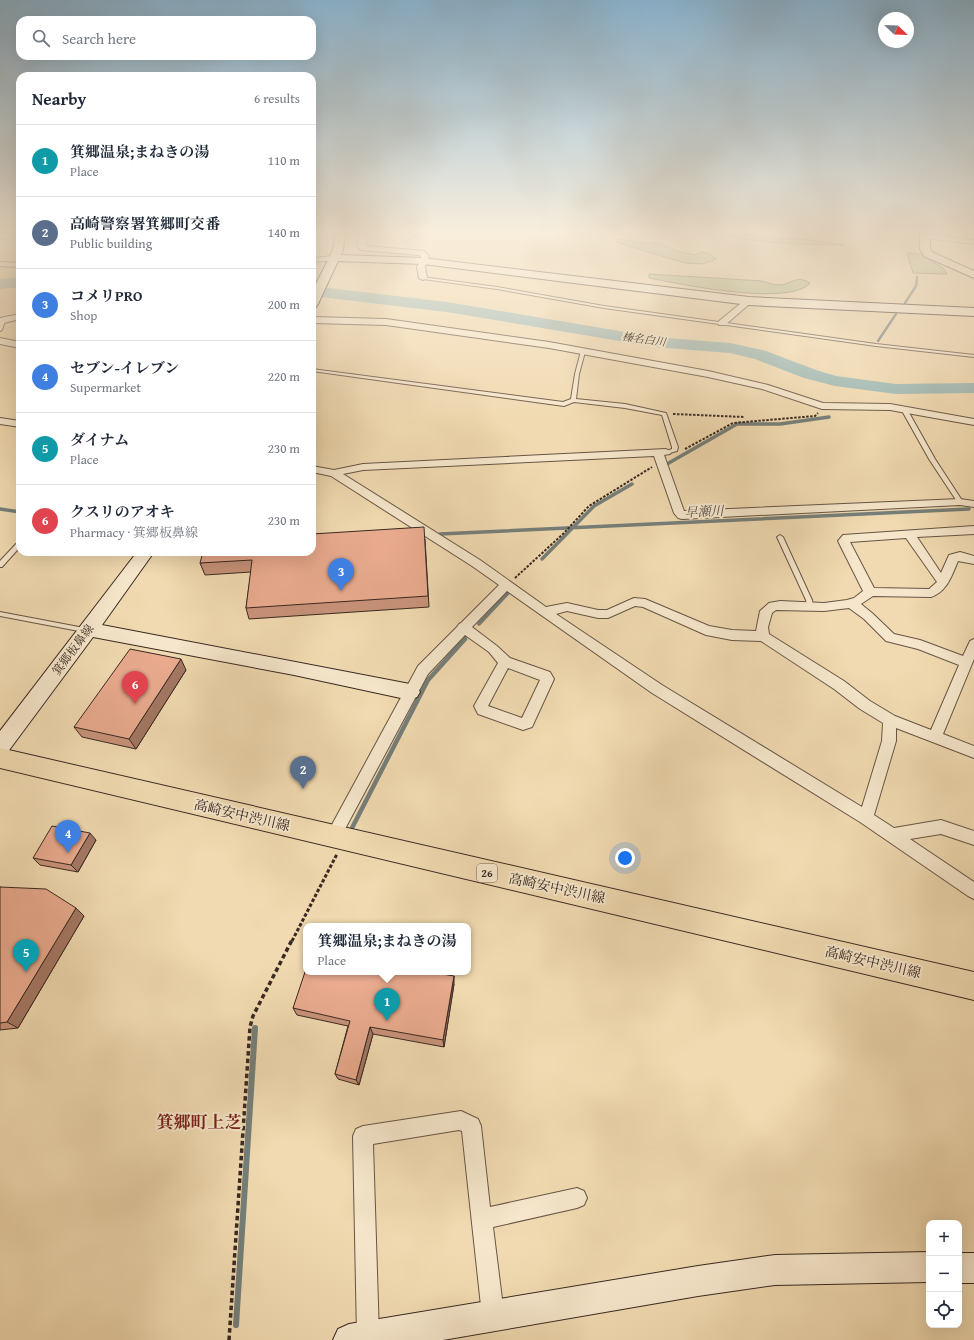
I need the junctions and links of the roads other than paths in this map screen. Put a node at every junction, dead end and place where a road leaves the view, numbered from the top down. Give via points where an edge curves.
1 (545, 297) edge
2 (713, 297) edge
3 (749, 301) junction
4 (974, 312) edge
5 (16, 317) edge
6 (316, 320) edge
7 (1, 321) edge
8 (722, 324) junction
9 (0, 330) edge
10 (0, 341) edge
11 (16, 344) edge
12 (583, 352) junction
13 (974, 356) edge
14 (316, 371) edge
15 (573, 400) junction
16 (904, 409) junction
17 (0, 421) edge
18 (974, 422) edge
19 (16, 423) edge
20 (662, 452) junction
21 (316, 470) edge
22 (334, 473) junction
23 (960, 502) junction
24 (974, 504) edge
25 (974, 530) edge
26 (909, 534) junction
27 (780, 537) dead end
28 (16, 547) edge
29 (143, 556) edge
30 (974, 560) edge
31 (0, 565) edge
32 (943, 580) junction
33 (510, 583) junction
34 (870, 592) junction
35 (851, 603) junction
36 (810, 607) junction
37 (544, 612) junction
38 (0, 614) edge
39 (463, 627) junction
40 (89, 629) junction
41 (763, 636) junction
42 (971, 654) edge
43 (505, 662) junction
44 (410, 692) junction
45 (890, 720) junction
46 (935, 738) junction
47 (0, 747) edge
48 (974, 752) edge
49 (0, 758) edge
50 (865, 817) junction
51 (892, 836) junction
52 (974, 838) edge
53 (335, 845) junction
54 (974, 891) edge
55 (974, 986) edge
56 (577, 1198) dead end
57 (482, 1219) junction
58 (926, 1267) edge
59 (962, 1268) edge
60 (974, 1268) edge
61 (493, 1315) junction
62 (358, 1338) edge

1 - 8 lane
2 - 3 street
3 - 4 street
3 - 8 street
5 - 7 street
6 - 12 street via 386,322
7 - 9 lane
8 - 13 lane
10 - 11 street
12 - 15 lane
12 - 16 street via 721,377 765,387 822,406 876,405
14 - 15 lane via 564,404
15 - 20 lane via 664,414 675,450
16 - 18 street
16 - 23 lane
17 - 19 street
20 - 22 street via 363,466
20 - 23 street via 682,516
21 - 22 street
22 - 33 street
23 - 24 street
25 - 26 street
26 - 32 street via 938,577
26 - 34 street via 847,538 844,541
27 - 36 lane
28 - 31 lane
29 - 40 street, 箕郷板鼻線
30 - 32 street via 960,556 954,558
32 - 34 street via 937,591 931,593
33 - 37 street
33 - 39 street
34 - 35 street
35 - 36 street
35 - 42 street via 890,638
36 - 41 street via 793,604 766,610 762,627
37 - 41 street via 567,607 608,614 634,602 645,603 719,634
37 - 50 street via 657,689
38 - 40 lane
39 - 43 street via 493,649
39 - 44 street via 423,670
40 - 44 street
40 - 47 street, 箕郷板鼻線
41 - 45 street
42 - 46 street
43 - 43 street via 545,676 547,679 527,723 523,724 483,710 481,706
44 - 53 street
45 - 46 street
45 - 50 street via 889,741
46 - 48 street
49 - 53 main road, 高崎安中渋川線 / 26
50 - 51 street
51 - 52 street via 941,827
51 - 54 street
53 - 55 main road, 高崎安中渋川線 / 26 via 588,894
56 - 57 street
57 - 61 street
57 - 62 street via 471,1126 461,1120 363,1136
58 - 61 street via 775,1270
59 - 60 street
61 - 62 street

